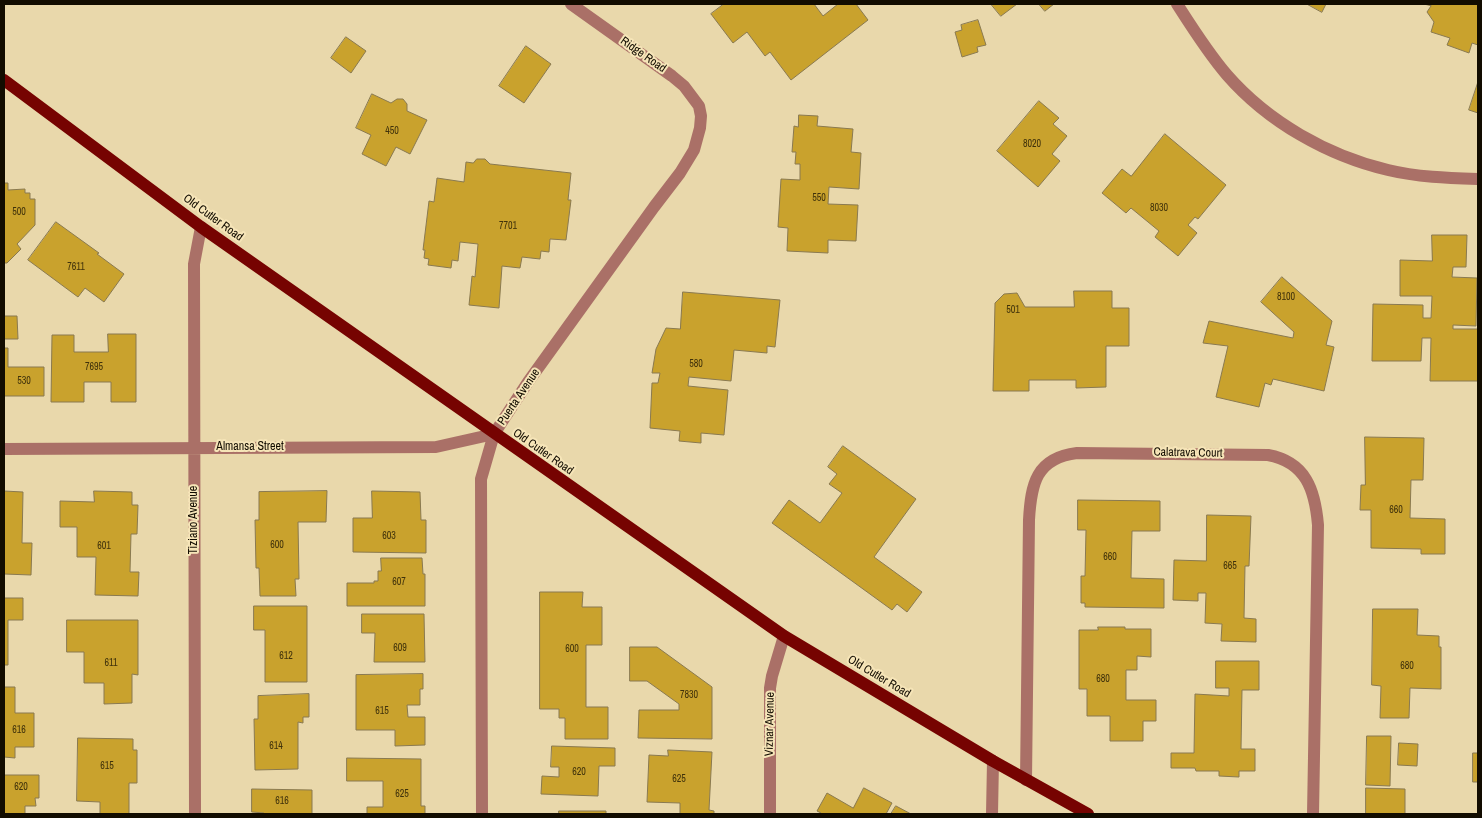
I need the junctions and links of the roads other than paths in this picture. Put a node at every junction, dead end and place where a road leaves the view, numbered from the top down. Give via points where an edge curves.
1 (571, 4) edge
2 (1177, 4) edge
3 (4, 80) edge
4 (702, 116) joint
5 (1478, 179) edge
6 (201, 227) junction
7 (494, 434) junction
8 (194, 447) junction
9 (4, 449) edge
10 (784, 636) junction
11 (993, 761) junction
12 (1026, 780) junction
13 (194, 814) edge
14 (482, 814) edge
15 (770, 814) edge
16 (992, 814) edge
17 (1088, 814) edge
18 (1313, 814) edge

1 - 4 street, Ridge Road via 672,76 693,96
2 - 5 street via 1200,41 1228,76 1260,108 1300,134 1344,155 1389,170
3 - 6 main road, Old Cutler Road
4 - 7 street, Puerta Avenue via 694,150 680,174 533,374
6 - 7 main road, Old Cutler Road
6 - 8 street, Tiziano Avenue via 194,264
7 - 8 street, Almansa Street via 436,447
7 - 10 main road, Old Cutler Road
7 - 14 street, Puerta Avenue via 481,479
8 - 9 street, Almansa Street
8 - 13 street, Tiziano Avenue
10 - 11 main road, Old Cutler Road
10 - 15 street, Viznar Avenue via 770,688
11 - 12 main road, Old Cutler Road
11 - 16 street
12 - 17 main road, Old Cutler Road
12 - 18 street, Calatrava Court via 1029,520 1031,492 1040,471 1064,454 1077,453 1268,455 1288,460 1303,474 1310,485 1316,508

